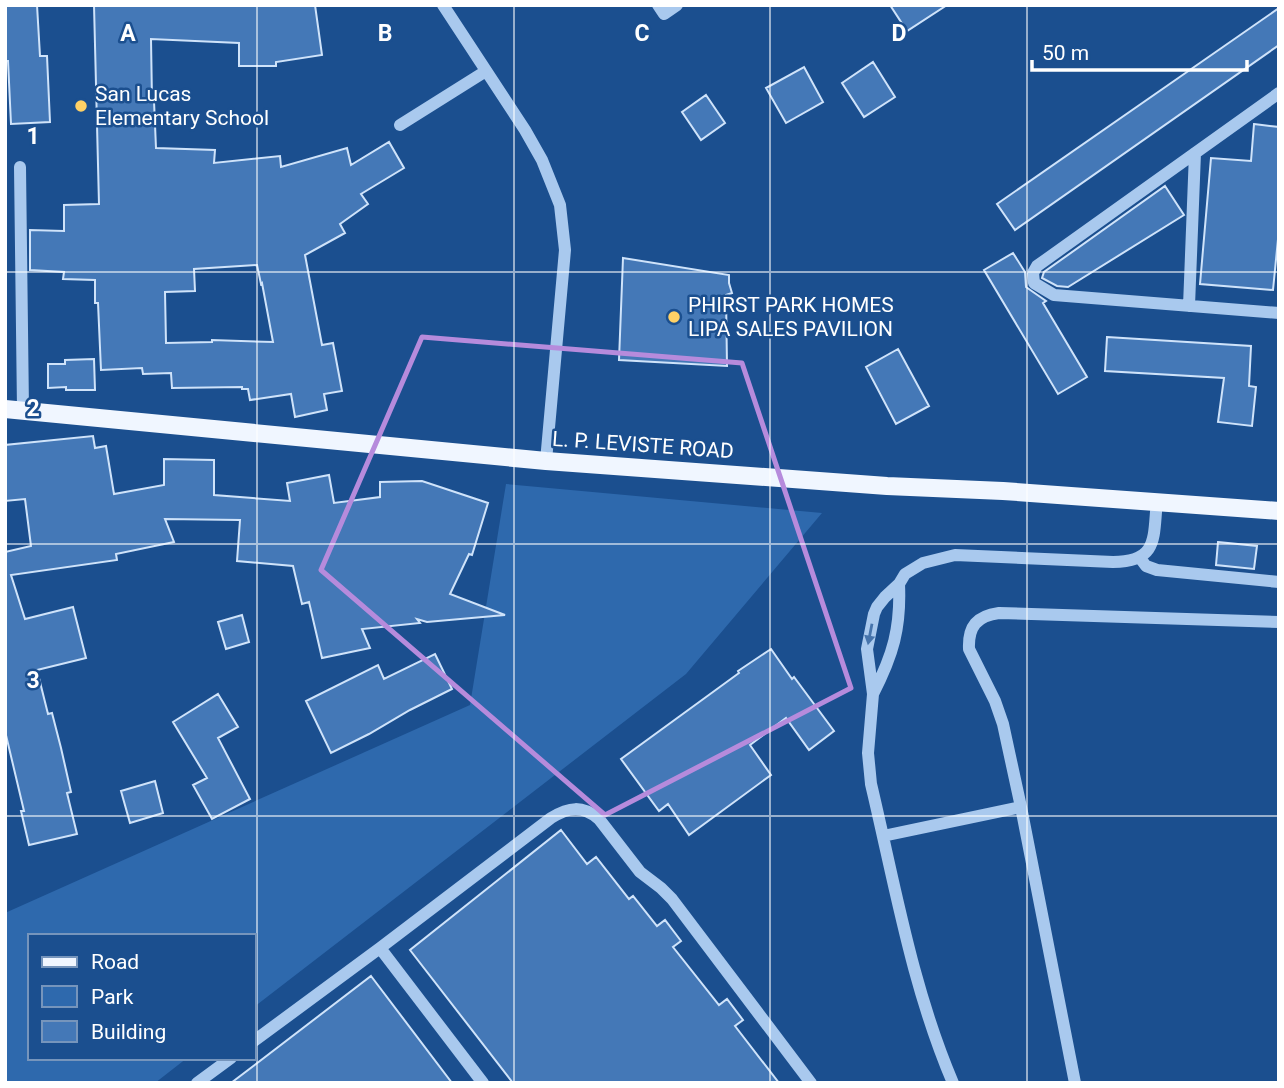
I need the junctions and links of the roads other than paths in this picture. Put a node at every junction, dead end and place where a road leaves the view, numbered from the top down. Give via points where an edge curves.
1 (443, 5) edge
2 (658, 5) edge
3 (677, 5) edge
4 (486, 71) junction
5 (1279, 93) edge
6 (400, 125) dead end
7 (1195, 153) junction
8 (20, 167) dead end
9 (1189, 306) junction
10 (1279, 313) edge
11 (14, 409) edge
12 (546, 461) junction
13 (1157, 501) junction
14 (1279, 510) edge
15 (1140, 558) junction
16 (1279, 582) edge
17 (899, 584) junction
18 (1279, 622) edge
19 (873, 694) junction
20 (1021, 807) junction
21 (883, 836) junction
22 (380, 948) junction
23 (256, 1040) edge
24 (228, 1060) edge
25 (197, 1083) edge
26 (483, 1083) edge
27 (811, 1083) edge
28 (953, 1083) edge
29 (1075, 1083) edge

1 - 4 street
2 - 3 street via 664,14
4 - 6 street
4 - 12 street via 542,160 560,205 565,250
5 - 7 street
7 - 9 street
7 - 9 street via 1037,265 1033,273 1034,284 1054,295
8 - 11 street
9 - 10 street
11 - 12 main road, L. P. LEVISTE ROAD
12 - 13 main road, L. P. LEVISTE ROAD
13 - 14 main road, L. P. LEVISTE ROAD
13 - 15 street via 1151,547
15 - 16 street via 1157,570
15 - 17 street via 1113,562 955,555 914,568
17 - 19 street via 900,611 892,653
17 -> 19 street via 874,614 867,649
18 - 20 street via 999,613 975,623 969,649 1003,724
19 - 21 street via 868,753
20 - 21 street
20 - 29 street
21 - 28 street via 915,976
22 - 23 street
22 - 26 street
22 - 27 street via 551,818 563,810 583,809 599,818 639,872 672,899
24 - 25 street

